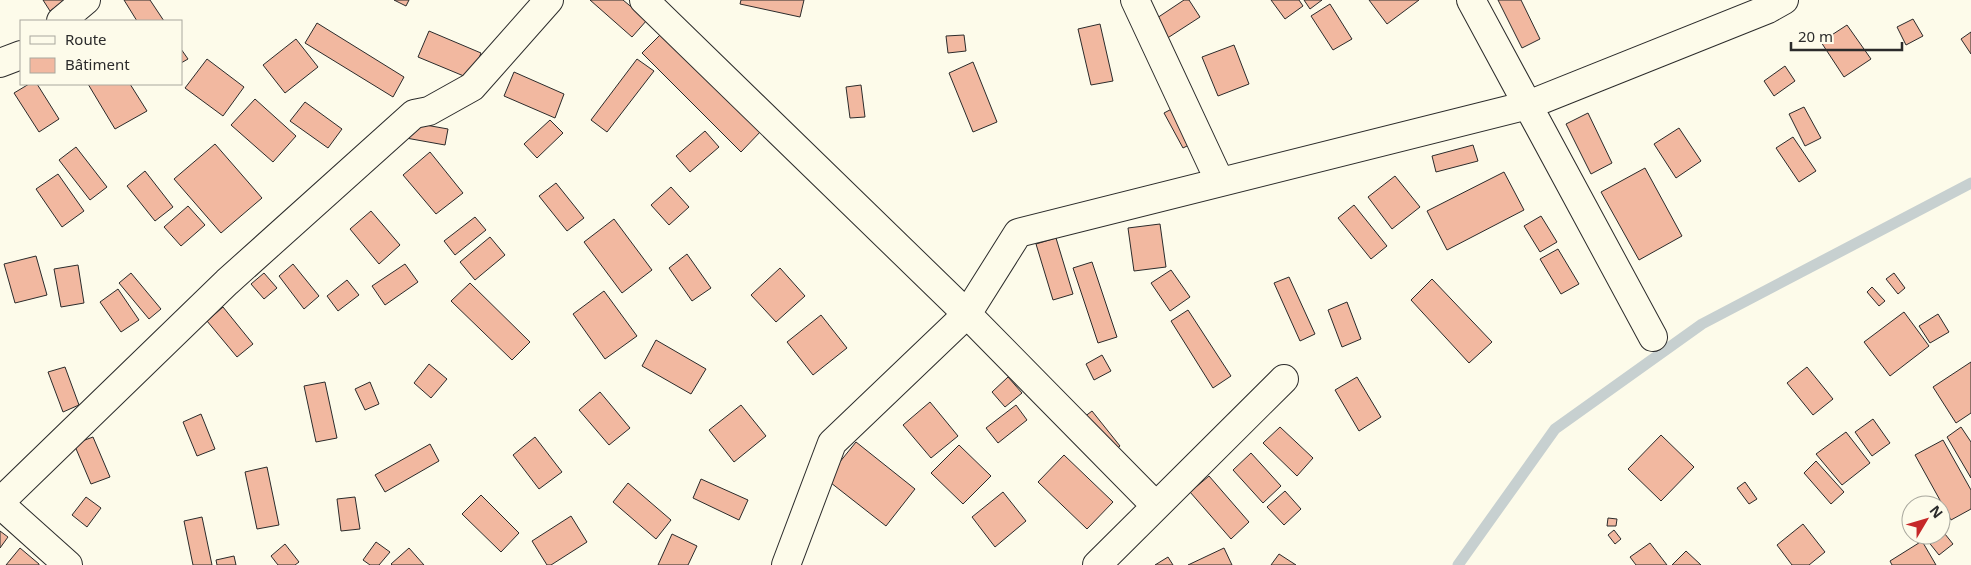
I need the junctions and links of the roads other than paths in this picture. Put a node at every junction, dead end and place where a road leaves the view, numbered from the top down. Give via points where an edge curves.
1 (86, 0) edge
2 (549, 0) edge
3 (644, 0) edge
4 (1135, 0) edge
5 (1471, 0) edge
6 (1771, 3) edge
7 (62, 20) edge
8 (20, 55) edge
9 (0, 63) edge
10 (1528, 105) junction
11 (1220, 182) junction
12 (967, 314) junction
13 (1653, 337) dead end
14 (1284, 379) dead end
15 (0, 503) edge
16 (1156, 506) junction
17 (68, 565) edge
18 (786, 565) edge
19 (1097, 565) edge

1 - 7 street
2 - 15 street via 472,87 429,111 414,114 227,282
3 - 12 street
4 - 11 street
5 - 10 street
6 - 10 street
8 - 9 street
10 - 11 street
10 - 13 street
11 - 12 street via 1018,233
12 - 16 street
12 - 18 street via 832,443
14 - 16 street
15 - 17 street
16 - 19 street

